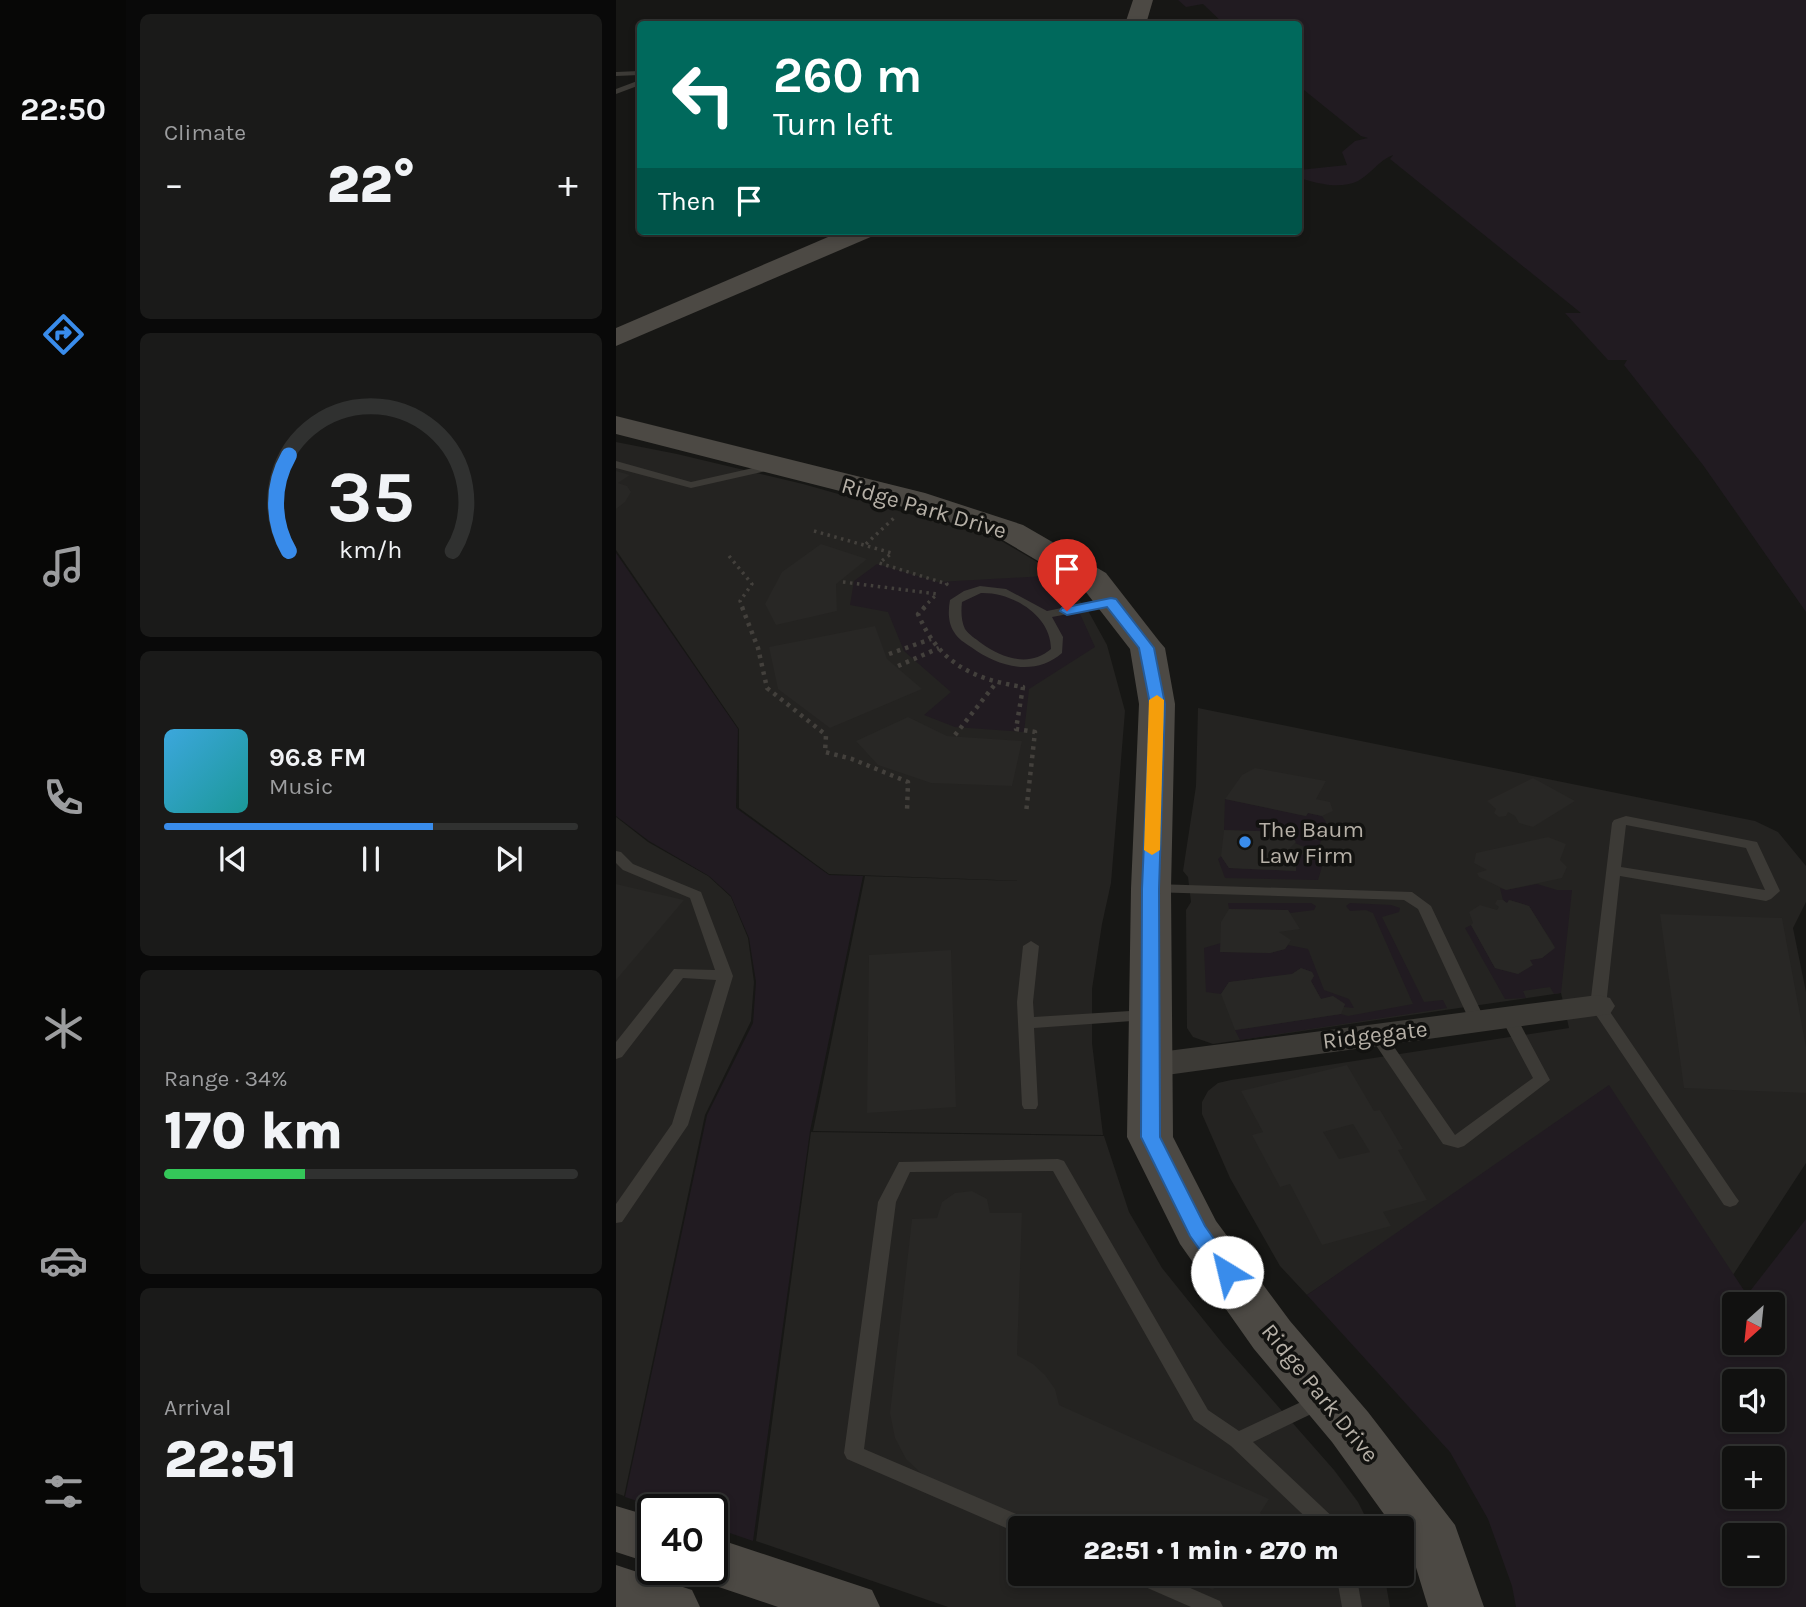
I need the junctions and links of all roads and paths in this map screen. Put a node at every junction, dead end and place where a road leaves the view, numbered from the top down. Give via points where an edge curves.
1 (1143, 0) edge
2 (1137, 21) edge
3 (616, 74) edge
4 (637, 75) edge
5 (637, 77) edge
6 (616, 92) edge
7 (855, 235) edge
8 (616, 338) edge
9 (616, 425) edge
10 (616, 464) edge
11 (777, 466) junction
12 (914, 500) junction
13 (814, 531) dead end
14 (865, 545) junction
15 (729, 556) dead end
16 (843, 582) dead end
17 (937, 594) junction
18 (1111, 602) junction
19 (1045, 615) junction
20 (931, 639) junction
21 (939, 648) junction
22 (889, 654) dead end
23 (898, 666) dead end
24 (996, 683) junction
25 (955, 735) dead end
26 (906, 811) dead end
27 (1026, 813) dead end
28 (616, 855) edge
29 (1614, 870) junction
30 (1150, 889) junction
31 (1031, 946) dead end
32 (725, 976) junction
33 (1598, 1006) junction
34 (1151, 1014) junction
35 (1494, 1020) junction
36 (1026, 1023) junction
37 (1377, 1035) junction
38 (616, 1052) edge
39 (1152, 1065) junction
40 (1031, 1105) dead end
41 (1730, 1201) dead end
42 (616, 1217) edge
43 (1325, 1398) junction
44 (1238, 1440) junction
45 (1318, 1516) edge
46 (1008, 1519) edge
47 (616, 1529) edge
48 (637, 1536) edge
49 (728, 1566) edge
50 (1164, 1586) edge
51 (1348, 1586) edge
52 (616, 1589) edge
53 (672, 1607) edge
54 (852, 1607) edge
55 (1213, 1607) edge
56 (1352, 1607) edge
57 (1456, 1607) edge

1 - 2 street
3 - 4 lane
5 - 6 lane
7 - 8 street
9 - 11 street, Ridge Park Drive
10 - 11 lane via 691,485
11 - 12 street, Ridge Park Drive
12 - 14 path
12 - 18 street, Ridge Park Drive via 1012,532 1094,580
13 - 14 path
14 - 17 path via 892,552 879,563 947,584
15 - 26 path via 752,584 740,601 767,688 826,735 825,752 908,782
16 - 17 path
17 - 20 path via 918,614
18 - 19 lane
18 - 30 street, Ridge Park Drive via 1147,648 1157,704
19 - 19 lane via 1020,598 992,589 970,590 956,600 954,613 961,633 988,655 1035,664 1057,650 1057,637
20 - 21 path
20 - 22 path
21 - 23 path
21 - 24 path via 950,663
24 - 25 path
24 - 27 path via 1023,687 1016,729 1035,732
28 - 32 lane via 628,867 696,895
29 - 29 lane via 1619,822 1626,820 1752,845 1773,891 1766,896
29 - 33 lane
30 - 34 street, Ridge Park Drive
30 - 35 lane via 1415,898
31 - 36 lane
32 - 38 lane via 678,973
32 - 42 lane via 680,1125
33 - 35 street, Ridgegate
33 - 41 lane
34 - 36 lane
34 - 39 street, Ridge Park Drive
35 - 37 street, Ridgegate
35 - 37 lane via 1542,1080 1458,1142 1449,1140
36 - 40 lane
37 - 39 street, Ridgegate
39 - 43 street, Ridge Park Drive via 1150,1137 1197,1231 1272,1335
43 - 44 lane
43 - 57 street, Ridge Park Drive via 1436,1542
44 - 45 lane
44 - 46 lane via 1201,1415 1058,1165 905,1166 887,1202 854,1453
47 - 48 street
49 - 54 street
50 - 55 lane
51 - 56 lane
52 - 53 street

